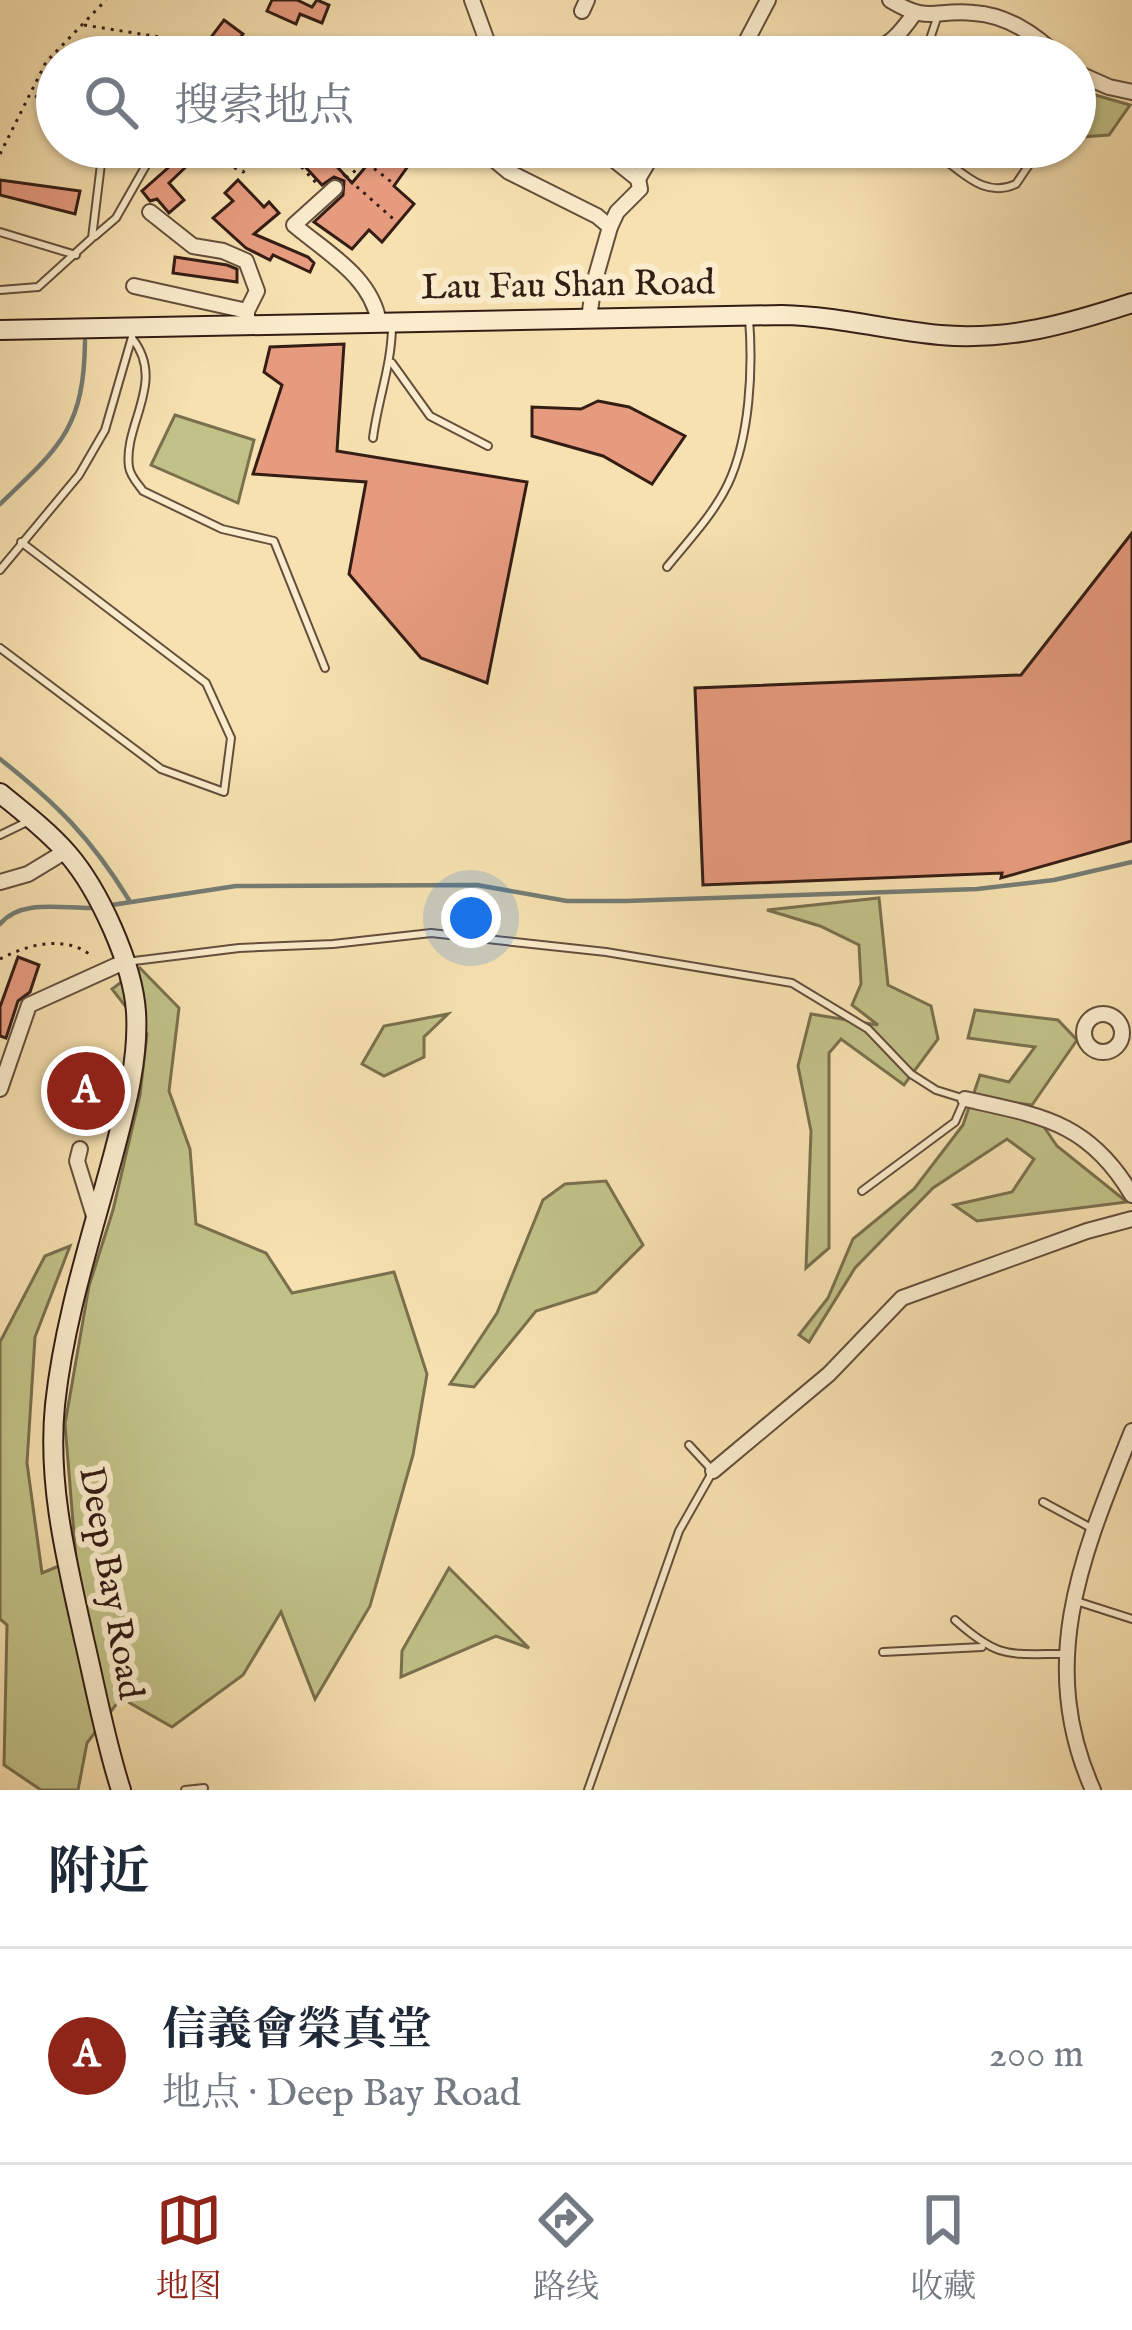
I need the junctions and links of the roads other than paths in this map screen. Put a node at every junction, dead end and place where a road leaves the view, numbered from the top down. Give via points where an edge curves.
1 (472, 0) edge
2 (768, 0) edge
3 (890, 0) edge
4 (914, 14) junction
5 (938, 14) junction
6 (485, 36) edge
7 (749, 36) edge
8 (899, 36) edge
9 (931, 36) edge
10 (1033, 36) edge
11 (1096, 81) edge
12 (1132, 92) edge
13 (101, 168) edge
14 (144, 168) edge
15 (504, 168) edge
16 (624, 168) edge
17 (645, 168) edge
18 (953, 168) edge
19 (1027, 168) edge
20 (638, 179) junction
21 (337, 187) road end
22 (151, 212) dead end
23 (610, 226) junction
24 (0, 232) edge
25 (92, 238) junction
26 (76, 255) junction
27 (134, 286) dead end
28 (0, 290) edge
29 (1132, 303) edge
30 (749, 315) junction
31 (248, 318) junction
32 (589, 318) junction
33 (386, 322) junction
34 (0, 330) edge
35 (133, 333) junction
36 (392, 363) junction
37 (373, 438) dead end
38 (488, 446) dead end
39 (21, 542) junction
40 (667, 567) dead end
41 (0, 570) edge
42 (0, 648) edge
43 (326, 668) dead end
44 (0, 793) edge
45 (32, 819) junction
46 (0, 835) edge
47 (66, 851) junction
48 (0, 882) edge
49 (124, 962) junction
50 (0, 1089) edge
51 (964, 1099) junction
52 (80, 1149) dead end
53 (862, 1191) dead end
54 (1132, 1195) edge
55 (1132, 1219) edge
56 (96, 1221) junction
57 (1132, 1431) edge
58 (689, 1445) dead end
59 (713, 1471) junction
60 (1043, 1502) dead end
61 (1093, 1529) junction
62 (1073, 1600) junction
63 (1132, 1619) edge
64 (955, 1620) dead end
65 (985, 1646) junction
66 (883, 1652) dead end
67 (1064, 1654) junction
68 (204, 1788) edge
69 (121, 1790) edge
70 (185, 1790) edge
71 (588, 1790) edge
72 (1094, 1790) edge

1 - 6 street
2 - 7 street
3 - 4 street
4 - 5 street
4 - 8 street
5 - 9 lane
5 - 10 street via 995,16
11 - 12 street
13 - 25 lane
14 - 25 lane via 116,218
15 - 23 street
16 - 20 street
17 - 20 street
18 - 19 lane via 998,189 1016,184
20 - 23 street via 640,190
21 - 33 street via 288,228 366,285
22 - 31 street via 193,246 246,261 257,291
23 - 32 street
24 - 26 lane
25 - 26 lane
26 - 28 lane via 38,287
27 - 31 street
29 - 30 street, Lau Fau Shan Road via 1062,326 986,337
30 - 32 street, Lau Fau Shan Road
30 - 40 lane via 744,427 729,482
31 - 33 street, Lau Fau Shan Road
31 - 35 street, Lau Fau Shan Road
32 - 33 street, Lau Fau Shan Road
33 - 36 lane
34 - 35 street, Lau Fau Shan Road
35 - 39 lane via 105,430 80,475
35 - 43 lane via 145,382 128,470 143,491 222,529 274,541
36 - 37 lane
36 - 38 lane via 430,416
39 - 41 lane
39 - 42 lane via 206,683 231,738 224,792 161,770
44 - 45 street, Deep Bay Road
45 - 46 lane
45 - 47 street, Deep Bay Road
47 - 48 street
47 - 49 street, Deep Bay Road
49 - 50 street via 29,1005
49 - 51 lane via 430,933 606,952 792,983 868,1029 911,1074
49 - 56 street, Deep Bay Road via 136,1009 134,1055
51 - 53 lane via 955,1122
51 - 54 street via 1032,1114 1091,1142
52 - 56 street
55 - 59 street via 902,1298 829,1374
56 - 69 street, Deep Bay Road via 68,1325 54,1468 58,1526
57 - 61 street
58 - 59 lane
59 - 71 lane via 679,1531
60 - 61 lane
61 - 62 street
62 - 63 lane
62 - 67 street
64 - 65 lane
65 - 66 lane
65 - 67 lane
67 - 72 street via 1077,1741
68 - 70 lane

